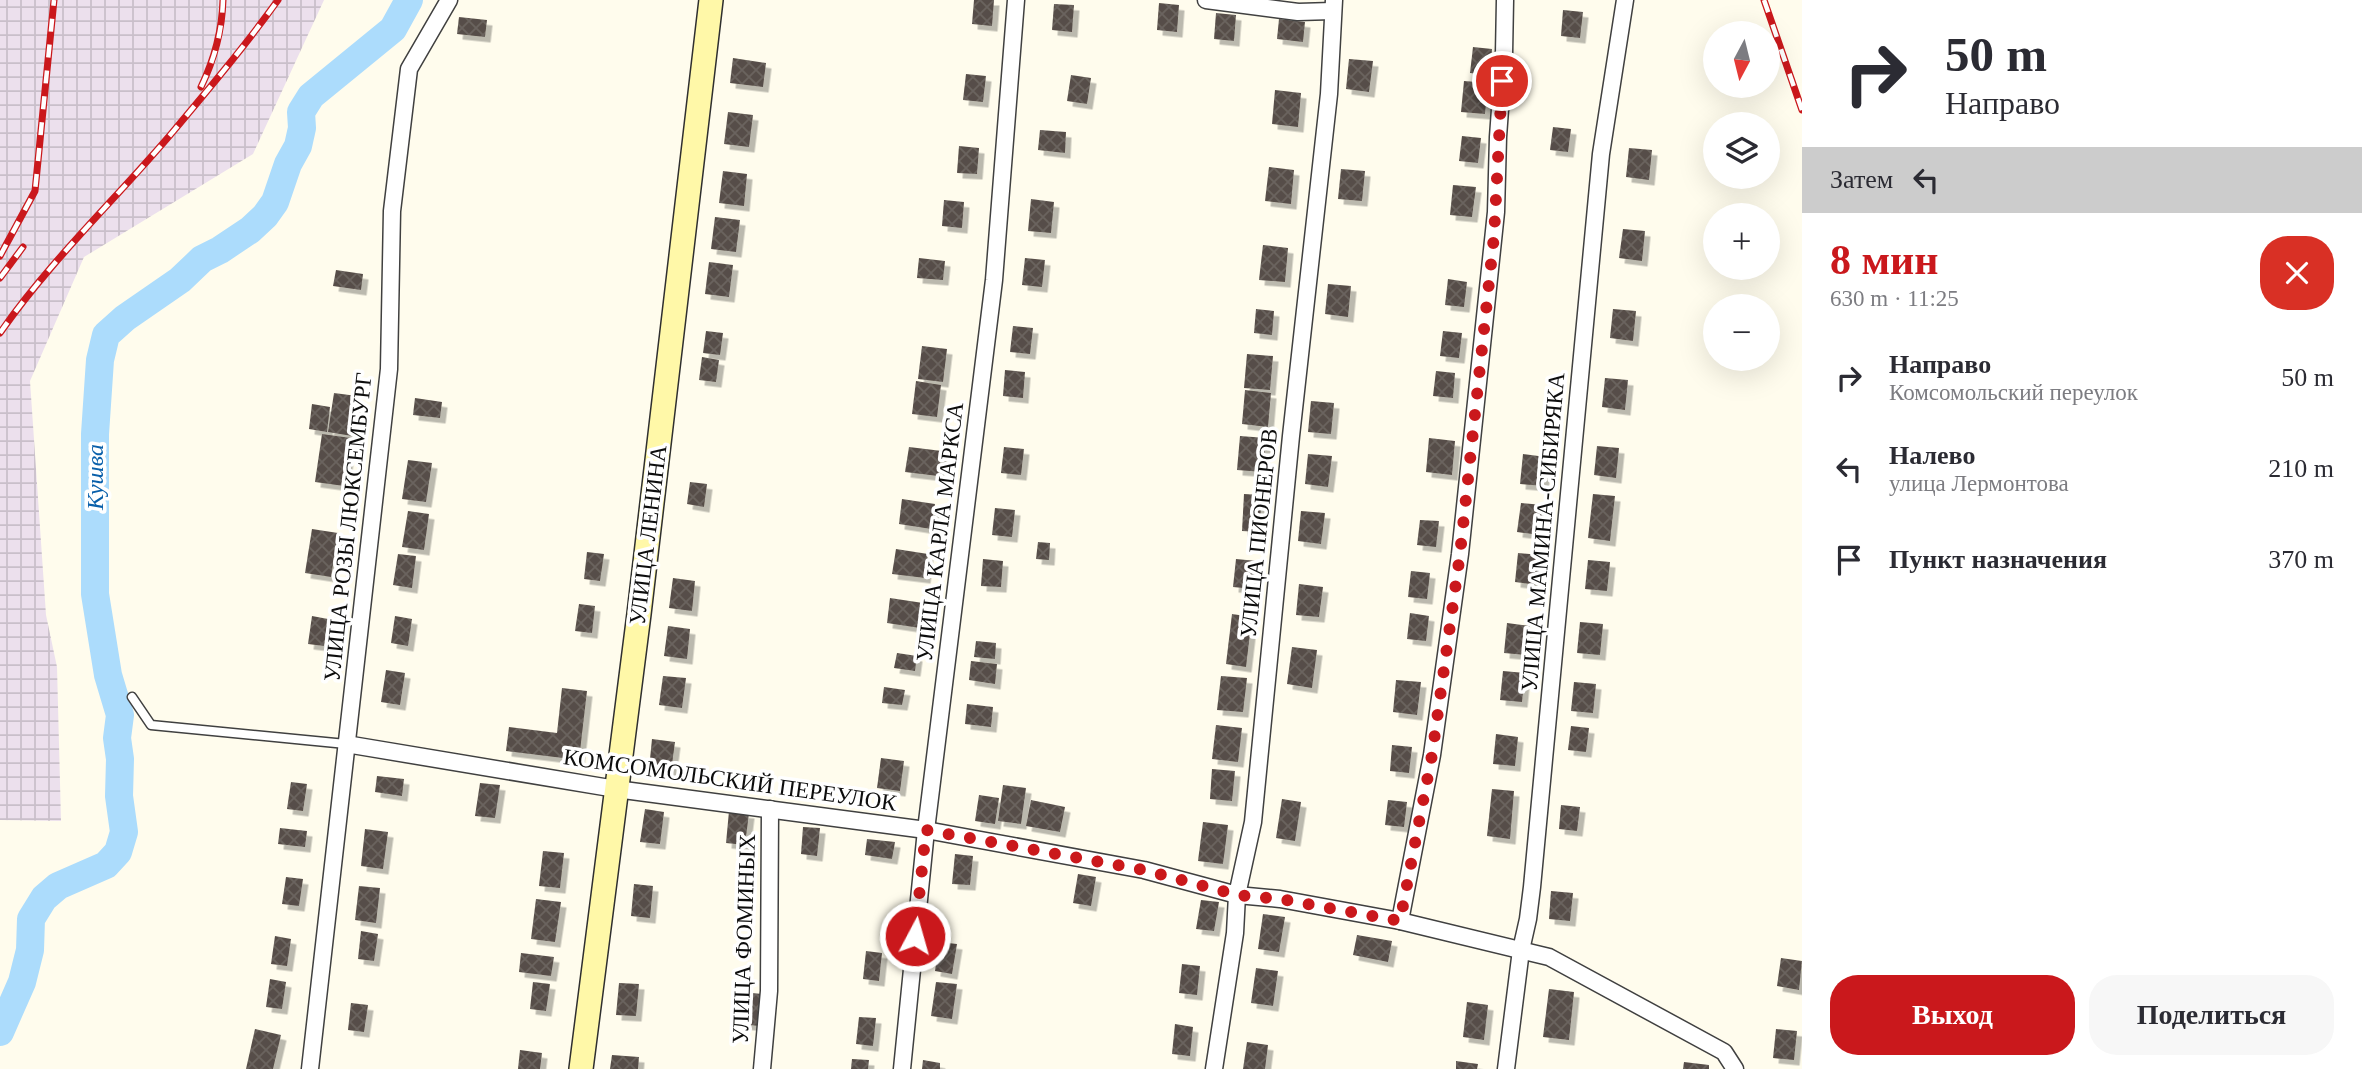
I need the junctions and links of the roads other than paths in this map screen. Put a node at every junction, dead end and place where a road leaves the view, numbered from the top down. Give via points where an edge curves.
1 (449, 0) edge
2 (711, 0) edge
3 (1016, 0) edge
4 (1206, 0) edge
5 (1505, 0) edge
6 (1625, 0) edge
7 (1333, 5) edge
8 (132, 697) dead end
9 (346, 744) junction
10 (616, 789) junction
11 (771, 810) junction
12 (926, 830) junction
13 (1237, 895) junction
14 (1400, 921) junction
15 (1521, 950) junction
16 (310, 1069) edge
17 (581, 1069) edge
18 (762, 1069) edge
19 (902, 1069) edge
20 (1214, 1069) edge
21 (1506, 1069) edge
22 (1735, 1069) edge

1 - 9 street, УЛИЦА РОЗЫ ЛЮКСЕМБУРГ via 409,69 392,211 389,369
2 - 10 main road, УЛИЦА ЛЕНИНА
3 - 12 street, УЛИЦА КАРЛА МАРКСА via 994,280
4 - 7 street via 1298,12
5 - 14 street via 1496,212 1460,554 1432,755
6 - 15 street, УЛИЦА МАМИНА-СИБИРЯКА via 1601,154 1533,873
7 - 13 street, УЛИЦА ПИОНЕРОВ via 1329,94 1253,822
8 - 9 lane via 151,725
9 - 10 street, КОМСОМОЛЬСКИЙ ПЕРЕУЛОК
9 - 16 street, УЛИЦА РОЗЫ ЛЮКСЕМБУРГ
10 - 11 street, КОМСОМОЛЬСКИЙ ПЕРЕУЛОК
10 - 17 main road, УЛИЦА ЛЕНИНА
11 - 12 street, КОМСОМОЛЬСКИЙ ПЕРЕУЛОК
11 - 18 street, УЛИЦА ФОМИНЫХ via 769,991
12 - 13 street, КОМСОМОЛЬСКИЙ ПЕРЕУЛОК via 1144,870
12 - 19 street, УЛИЦА КАРЛА МАРКСА
13 - 14 street, КОМСОМОЛЬСКИЙ ПЕРЕУЛОК
13 - 20 street, УЛИЦА ПИОНЕРОВ
14 - 15 street, КОМСОМОЛЬСКИЙ ПЕРЕУЛОК
15 - 21 street, УЛИЦА МАМИНА-СИБИРЯКА
15 - 22 street, КОМСОМОЛЬСКИЙ ПЕРЕУЛОК via 1549,957 1724,1052

